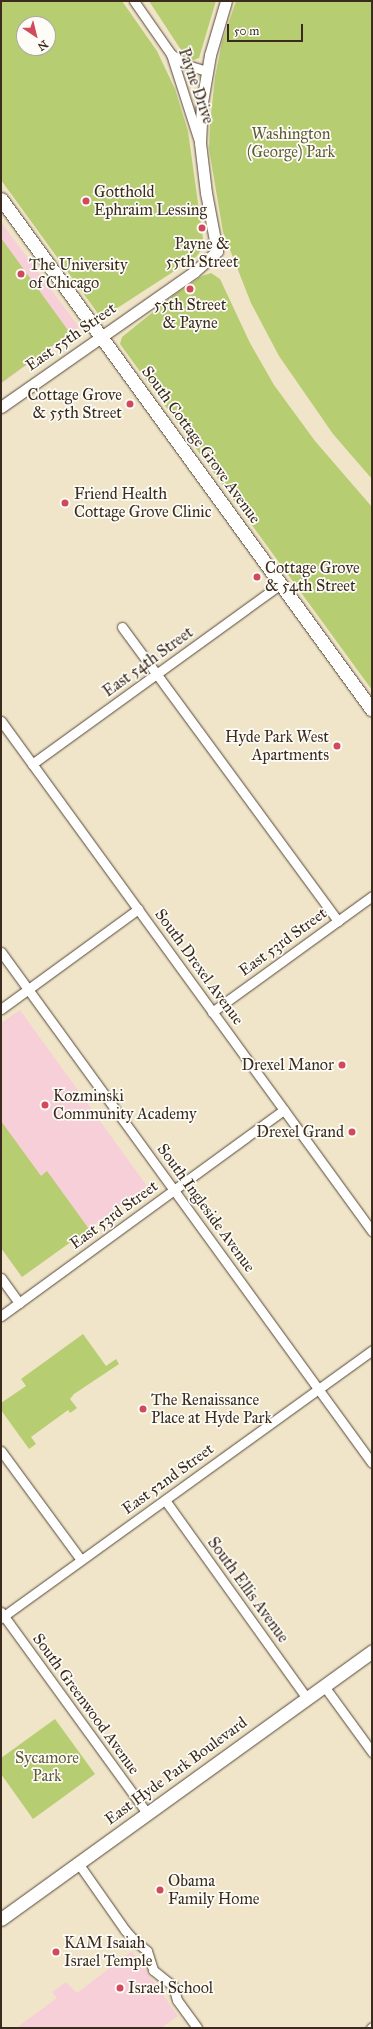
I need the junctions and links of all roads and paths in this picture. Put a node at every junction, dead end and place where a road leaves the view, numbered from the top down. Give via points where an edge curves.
1 (134, 1) edge
2 (226, 1) edge
3 (171, 54) junction
4 (207, 71) junction
5 (200, 143) junction
6 (1, 199) edge
7 (217, 251) joint
8 (100, 336) junction
9 (1, 407) edge
10 (281, 584) junction
11 (122, 628) dead end
12 (156, 674) junction
13 (372, 710) edge
14 (1, 721) edge
15 (32, 764) junction
16 (372, 896) edge
17 (138, 909) junction
18 (338, 921) junction
19 (1, 952) edge
20 (28, 989) junction
21 (1, 1009) edge
22 (212, 1012) junction
23 (284, 1110) junction
24 (174, 1189) junction
25 (372, 1231) edge
26 (1, 1278) edge
27 (19, 1303) junction
28 (1, 1316) edge
29 (372, 1350) edge
30 (318, 1389) junction
31 (1, 1451) edge
32 (372, 1463) edge
33 (165, 1500) junction
34 (81, 1560) junction
35 (2, 1615) edge
36 (372, 1651) edge
37 (324, 1686) junction
38 (307, 1698) junction
39 (372, 1752) edge
40 (147, 1813) junction
41 (78, 1863) junction
42 (1, 1919) edge
43 (197, 2028) edge

1 - 3 street, Payne Drive
2 - 4 street, Payne Drive
3 - 4 street via 187,65
3 - 5 street, Payne Drive
4 - 5 street, Payne Drive
5 - 7 street, Payne Drive
6 - 8 main road, South Cottage Grove Avenue
7 - 8 street, East 55th Street via 194,272
8 - 9 street, East 55th Street
8 - 10 main road, South Cottage Grove Avenue
10 - 12 street, East 54th Street
10 - 13 main road, South Cottage Grove Avenue
11 - 12 street
12 - 15 street, East 54th Street
12 - 18 street
14 - 15 street, South Drexel Avenue
15 - 17 street, South Drexel Avenue
16 - 18 street, East 53rd Street
17 - 20 street
17 - 22 street, South Drexel Avenue
18 - 22 street, East 53rd Street
19 - 20 street, South Ingleside Avenue
20 - 21 street
20 - 24 street, South Ingleside Avenue
22 - 23 street, South Drexel Avenue
23 - 24 street, East 53rd Street
23 - 25 street, South Drexel Avenue
24 - 27 street, East 53rd Street
24 - 30 street, South Ingleside Avenue
26 - 27 street
27 - 28 street, East 53rd Street
29 - 30 street, East 52nd Street
30 - 32 street, South Ingleside Avenue
30 - 33 street, East 52nd Street
31 - 34 street
33 - 34 street, East 52nd Street
33 - 38 street, South Ellis Avenue
34 - 35 street, East 52nd Street
35 - 40 street, South Greenwood Avenue
36 - 37 main road, East Hyde Park Boulevard
37 - 38 main road, East Hyde Park Boulevard
37 - 39 street
38 - 40 main road, East Hyde Park Boulevard
40 - 41 main road, East Hyde Park Boulevard
41 - 42 main road, East Hyde Park Boulevard
41 - 43 street via 125,1930 147,1951 152,1970 173,1986 177,2000

